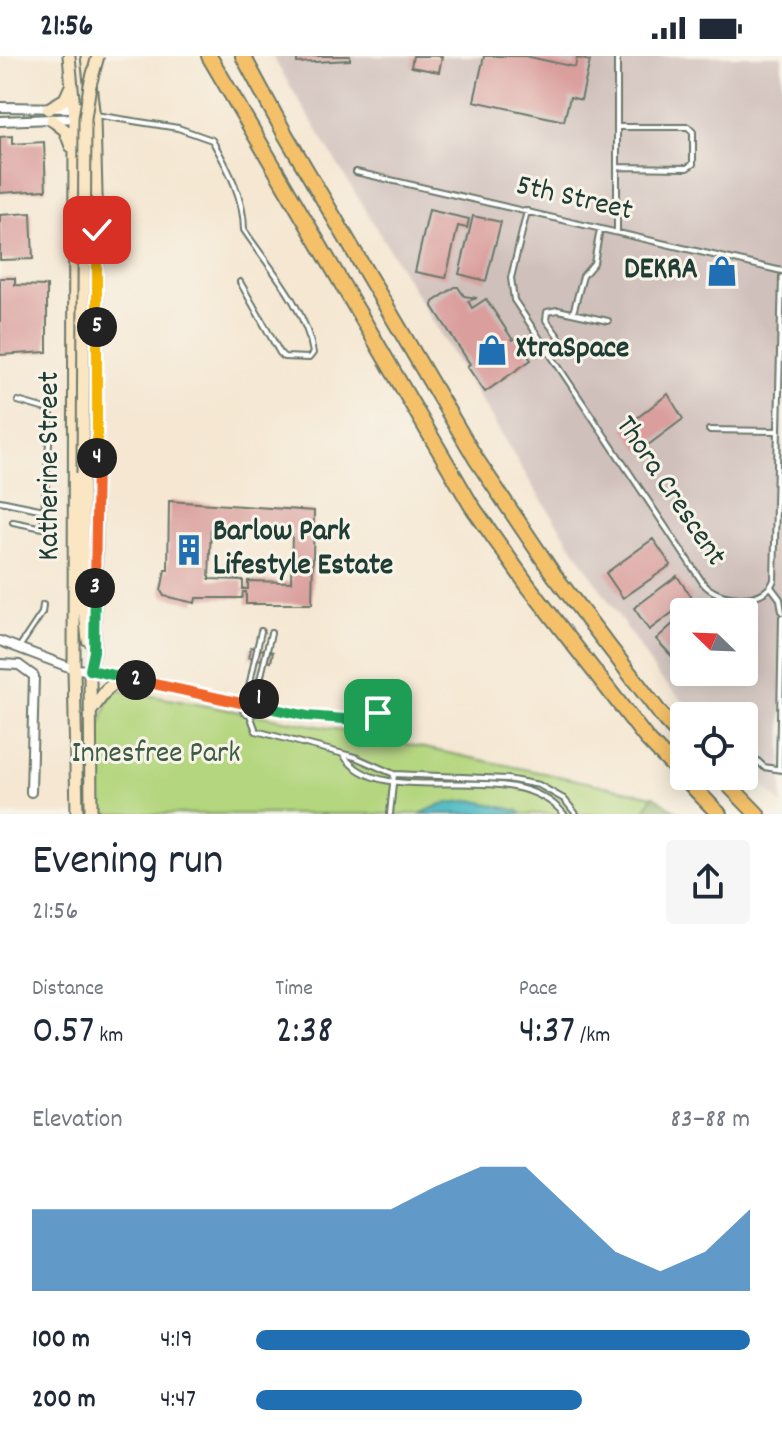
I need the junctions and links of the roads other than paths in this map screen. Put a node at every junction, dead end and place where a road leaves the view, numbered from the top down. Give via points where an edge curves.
1 (69, 56) edge
2 (87, 56) edge
3 (98, 56) edge
4 (209, 56) edge
5 (243, 56) edge
6 (617, 56) edge
7 (71, 81) junction
8 (0, 107) edge
9 (93, 109) junction
10 (74, 113) junction
11 (50, 114) junction
12 (0, 121) edge
13 (617, 127) junction
14 (75, 163) junction
15 (617, 167) junction
16 (356, 172) dead end
17 (527, 211) junction
18 (600, 229) junction
19 (617, 232) junction
20 (782, 271) edge
21 (782, 277) edge
22 (240, 282) dead end
23 (573, 313) junction
24 (608, 321) dead end
25 (570, 352) dead end
26 (18, 401) dead end
27 (709, 430) dead end
28 (778, 431) junction
29 (0, 501) edge
30 (44, 510) junction
31 (13, 522) dead end
32 (771, 587) junction
33 (43, 605) dead end
34 (782, 615) edge
35 (261, 631) dead end
36 (271, 633) dead end
37 (0, 641) edge
38 (19, 648) junction
39 (0, 664) edge
40 (74, 669) junction
41 (90, 670) junction
42 (123, 677) junction
43 (247, 696) junction
44 (256, 697) junction
45 (241, 703) junction
46 (260, 706) junction
47 (90, 713) junction
48 (250, 715) junction
49 (369, 721) junction
50 (670, 725) edge
51 (344, 756) junction
52 (758, 761) edge
53 (780, 770) edge
54 (394, 774) junction
55 (392, 786) junction
56 (734, 790) edge
57 (31, 792) dead end
58 (77, 814) edge
59 (91, 814) edge
60 (390, 814) edge
61 (564, 814) edge
62 (576, 814) edge
63 (719, 814) edge
64 (757, 814) edge

1 - 7 main road, Katherine Street
2 - 9 main road, Katherine Street
3 - 41 main road, bridge via 85,118 83,593
4 - 63 highway via 471,505 646,738
5 - 50 highway via 500,496
6 - 13 lane
7 - 10 main road, Katherine Street
7 - 11 main road via 67,97
8 - 11 street
9 - 10 street
9 - 22 lane via 212,140 237,192 244,230 292,300 311,342 309,358 280,353
9 - 41 main road, Katherine Street via 97,482
10 - 11 street
10 - 14 main road, Katherine Street
11 - 12 street
11 - 14 main road via 68,134
13 - 15 lane
13 - 15 lane via 688,127 693,132 693,164
14 - 40 main road, Katherine Street
15 - 19 lane
16 - 17 lane, 5th Street
17 - 18 lane, 5th Street
17 - 32 lane, Thora Crescent via 511,278 519,309 707,588 724,596 753,597
18 - 19 lane, 5th Street
18 - 23 lane via 594,263 583,276
19 - 20 lane, 5th Street
21 - 28 lane, Thora Crescent
23 - 24 lane
23 - 25 lane via 553,309 545,316
26 - 30 lane via 50,411
27 - 28 lane
28 - 32 lane, Thora Crescent
29 - 30 lane
30 - 31 lane via 43,528
32 - 34 lane
33 - 38 lane
34 - 53 lane
35 - 43 lane
36 - 44 lane
37 - 38 street
38 - 40 street
39 - 57 street via 19,665 34,676
40 - 41 street
40 - 58 main road, Katherine Street
41 - 42 lane
41 - 47 main road, Katherine Street
42 - 45 lane
42 - 47 main road
43 - 44 lane
43 - 45 lane
44 - 46 lane
45 - 48 lane
46 - 48 lane
46 - 49 lane
47 - 59 main road, Katherine Street
48 - 51 lane via 256,731
49 - 49 lane via 381,713 389,723 378,733
51 - 54 lane
51 - 55 lane via 362,775
52 - 53 lane
54 - 55 lane
54 - 62 lane via 539,785 564,799
55 - 60 lane
55 - 61 lane via 531,792
56 - 64 highway

